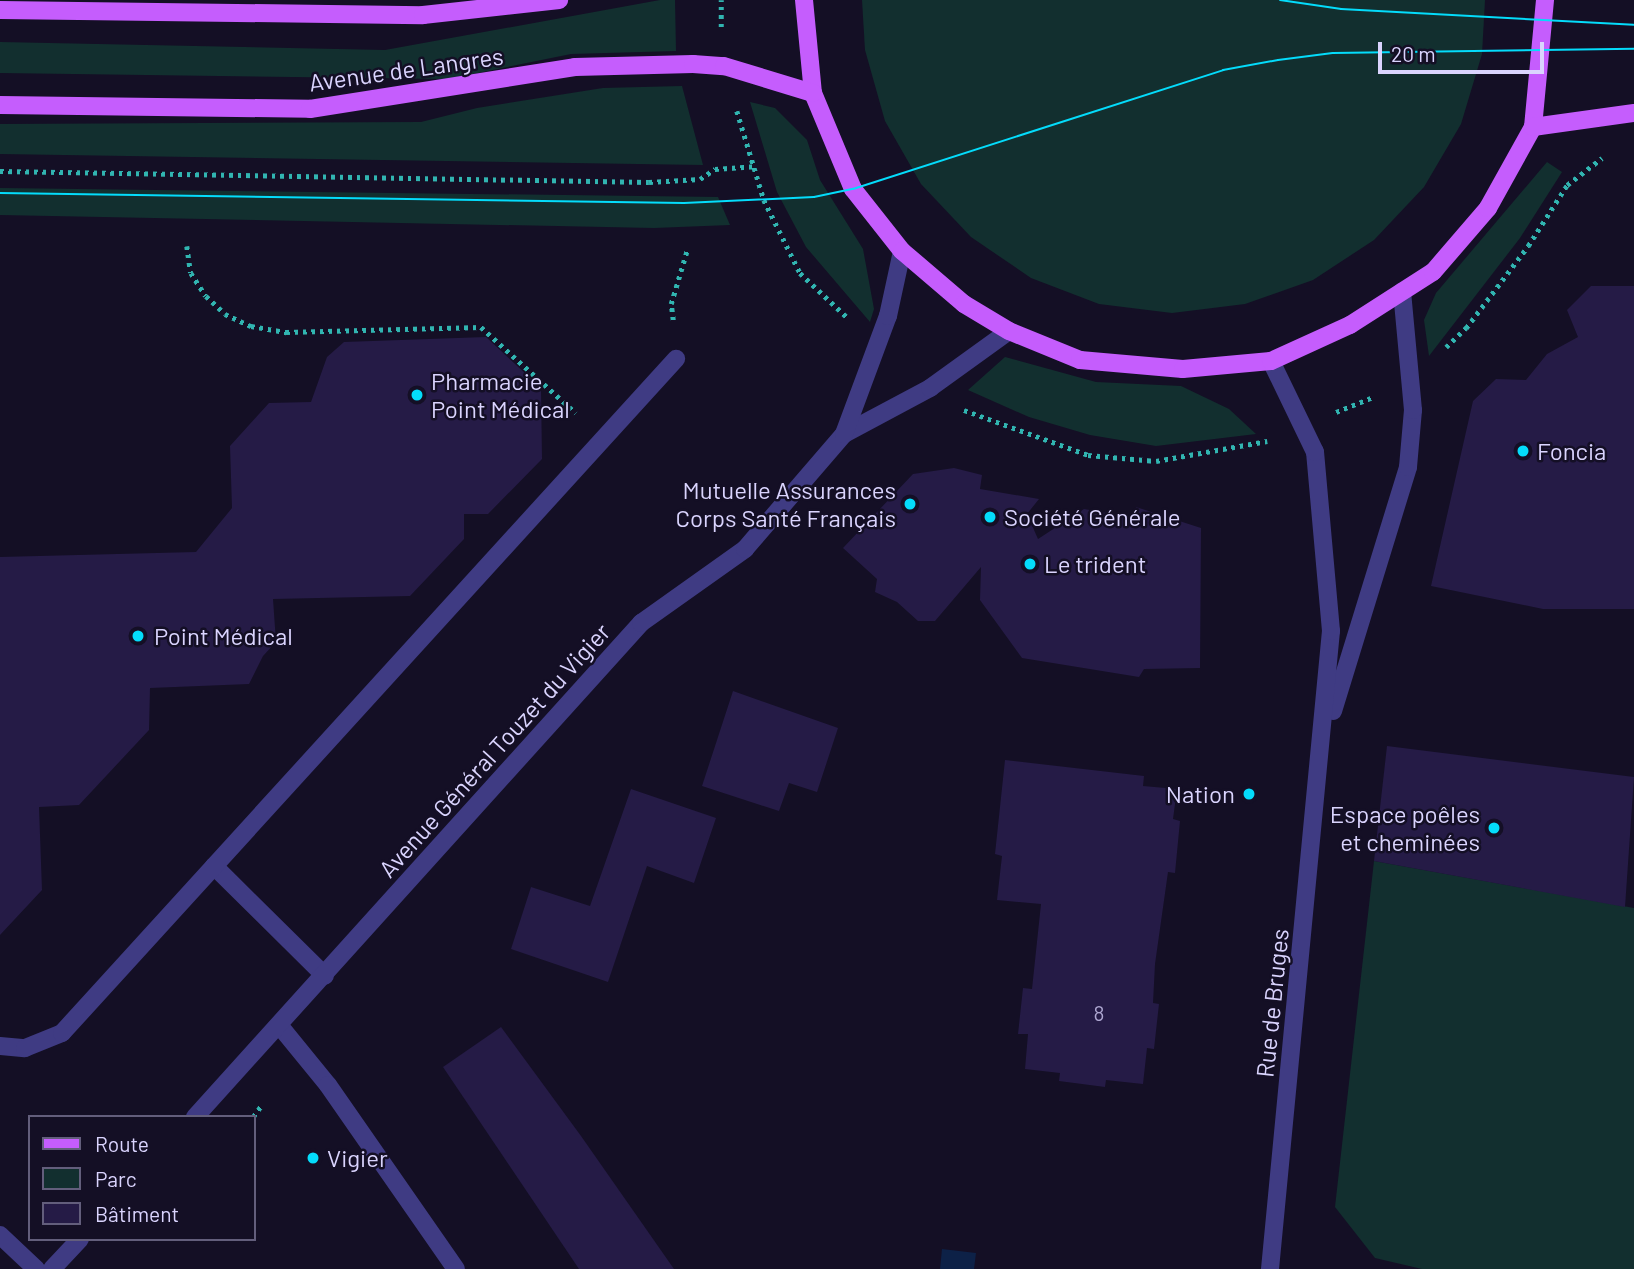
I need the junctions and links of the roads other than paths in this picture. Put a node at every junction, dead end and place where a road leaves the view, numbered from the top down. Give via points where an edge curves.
1 (559, 0) edge
2 (804, 0) edge
3 (1545, 0) edge
4 (0, 10) edge
5 (813, 93) junction
6 (0, 105) edge
7 (1634, 113) edge
8 (1533, 127) junction
9 (902, 251) junction
10 (1402, 292) junction
11 (1009, 331) junction
12 (676, 359) dead end
13 (1271, 361) junction
14 (844, 434) junction
15 (1324, 741) junction
16 (214, 866) junction
17 (326, 976) junction
18 (279, 1025) junction
19 (0, 1046) edge
20 (197, 1115) edge
21 (0, 1235) edge
22 (78, 1241) edge
23 (36, 1269) edge
24 (52, 1269) edge
25 (456, 1269) edge
26 (1270, 1269) edge

1 - 4 main road, Avenue de Langres via 423,15
2 - 5 main road
3 - 8 main road
5 - 6 main road, Avenue de Langres via 724,66 575,67 310,109
5 - 9 main road via 853,189
7 - 8 main road
8 - 10 main road via 1488,208 1433,272
9 - 11 main road via 964,304
9 - 14 street, Avenue Général Touzet du Vigier via 877,346
10 - 13 main road via 1350,325
10 - 15 street, Rue de Bruges via 1413,410 1408,467
11 - 13 main road via 1080,360 1182,369
11 - 14 street, Avenue Général Touzet du Vigier via 930,388
12 - 16 street
13 - 15 street, Rue de Bruges via 1315,452 1331,631
14 - 17 street, Avenue Général Touzet du Vigier via 745,549 641,623
15 - 26 street, Rue de Bruges
16 - 17 street
16 - 19 street via 62,1033 25,1048
17 - 18 street, Avenue Général Touzet du Vigier
18 - 20 street, Avenue Général Touzet du Vigier
18 - 25 street via 328,1085
21 - 23 street
22 - 24 street

